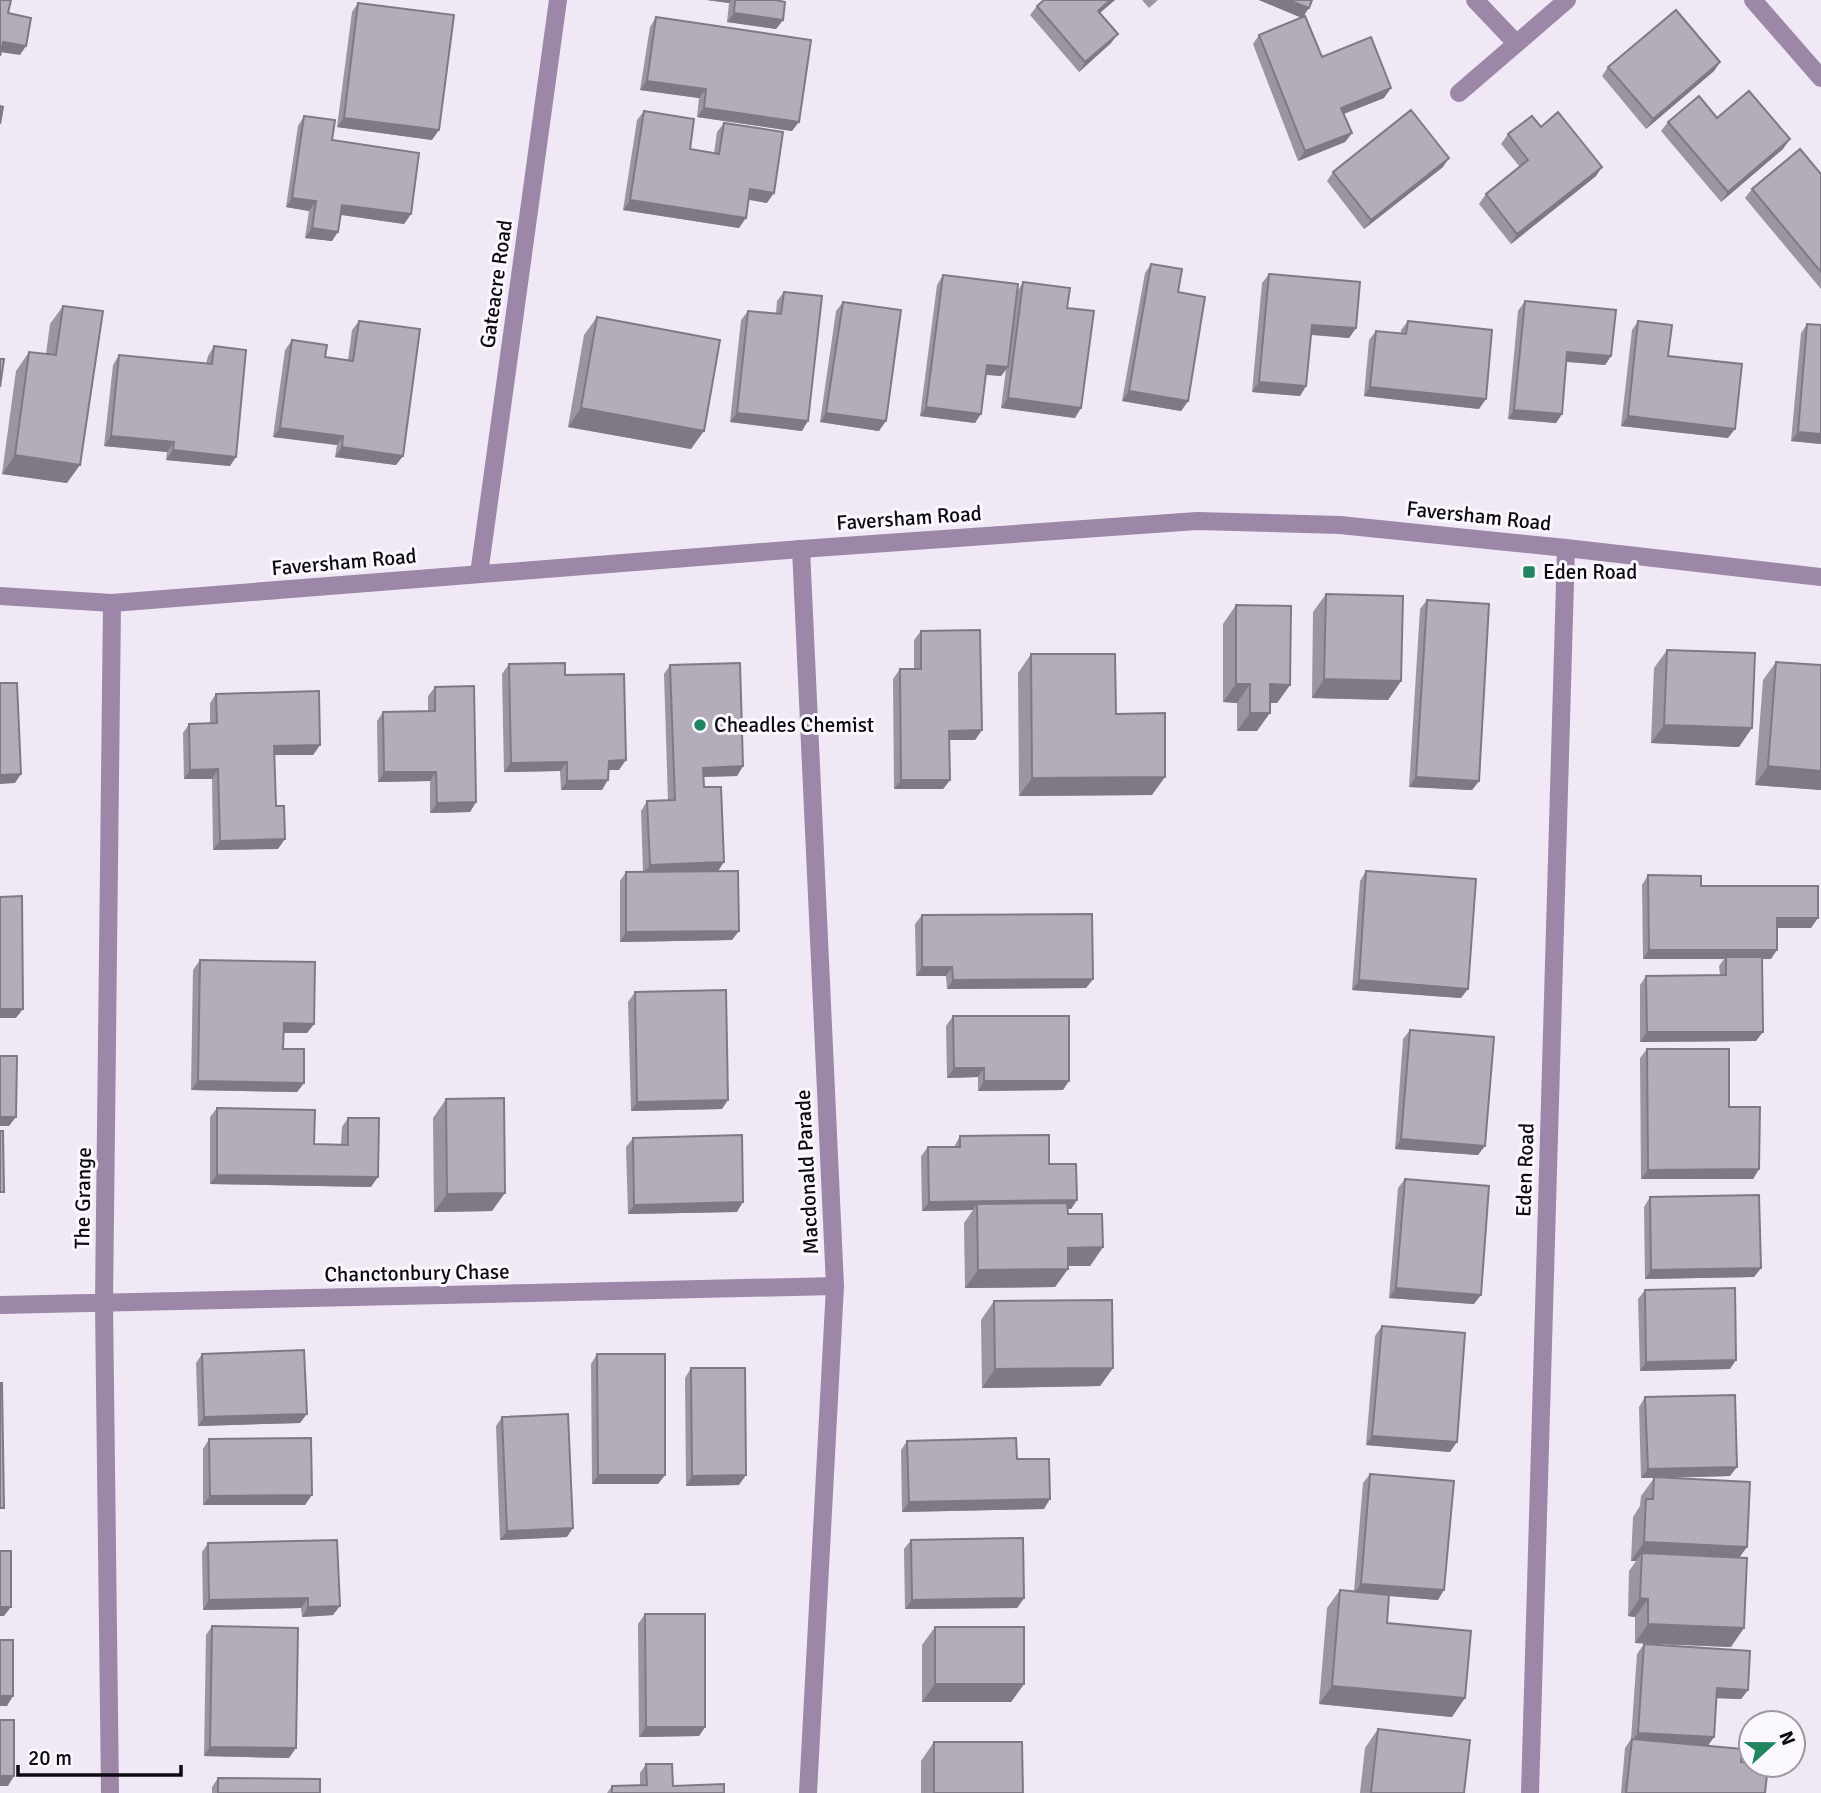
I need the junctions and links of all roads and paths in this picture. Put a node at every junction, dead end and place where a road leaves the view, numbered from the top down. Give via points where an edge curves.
1 (558, 0) edge
2 (1475, 0) edge
3 (1567, 0) edge
4 (1753, 0) edge
5 (1516, 43) junction
6 (1821, 78) edge
7 (1460, 93) dead end
8 (1566, 548) junction
9 (801, 549) junction
10 (479, 574) junction
11 (1821, 577) edge
12 (0, 596) edge
13 (112, 603) junction
14 (835, 1286) junction
15 (104, 1303) junction
16 (0, 1305) edge
17 (110, 1793) edge
18 (808, 1793) edge
19 (1530, 1793) edge

1 - 10 street, Gateacre Road
2 - 5 street
3 - 5 street
4 - 6 street
5 - 7 street
8 - 9 street, Faversham Road via 1340,525 1197,520
8 - 11 street, Faversham Road
8 - 19 street, Eden Road
9 - 10 street, Faversham Road
9 - 14 street, Macdonald Parade
10 - 13 street, Faversham Road
12 - 13 street, Faversham Road
13 - 15 street, The Grange
14 - 15 street, Chanctonbury Chase
14 - 18 street, Macdonald Parade
15 - 16 street, Chanctonbury Chase
15 - 17 street, The Grange

